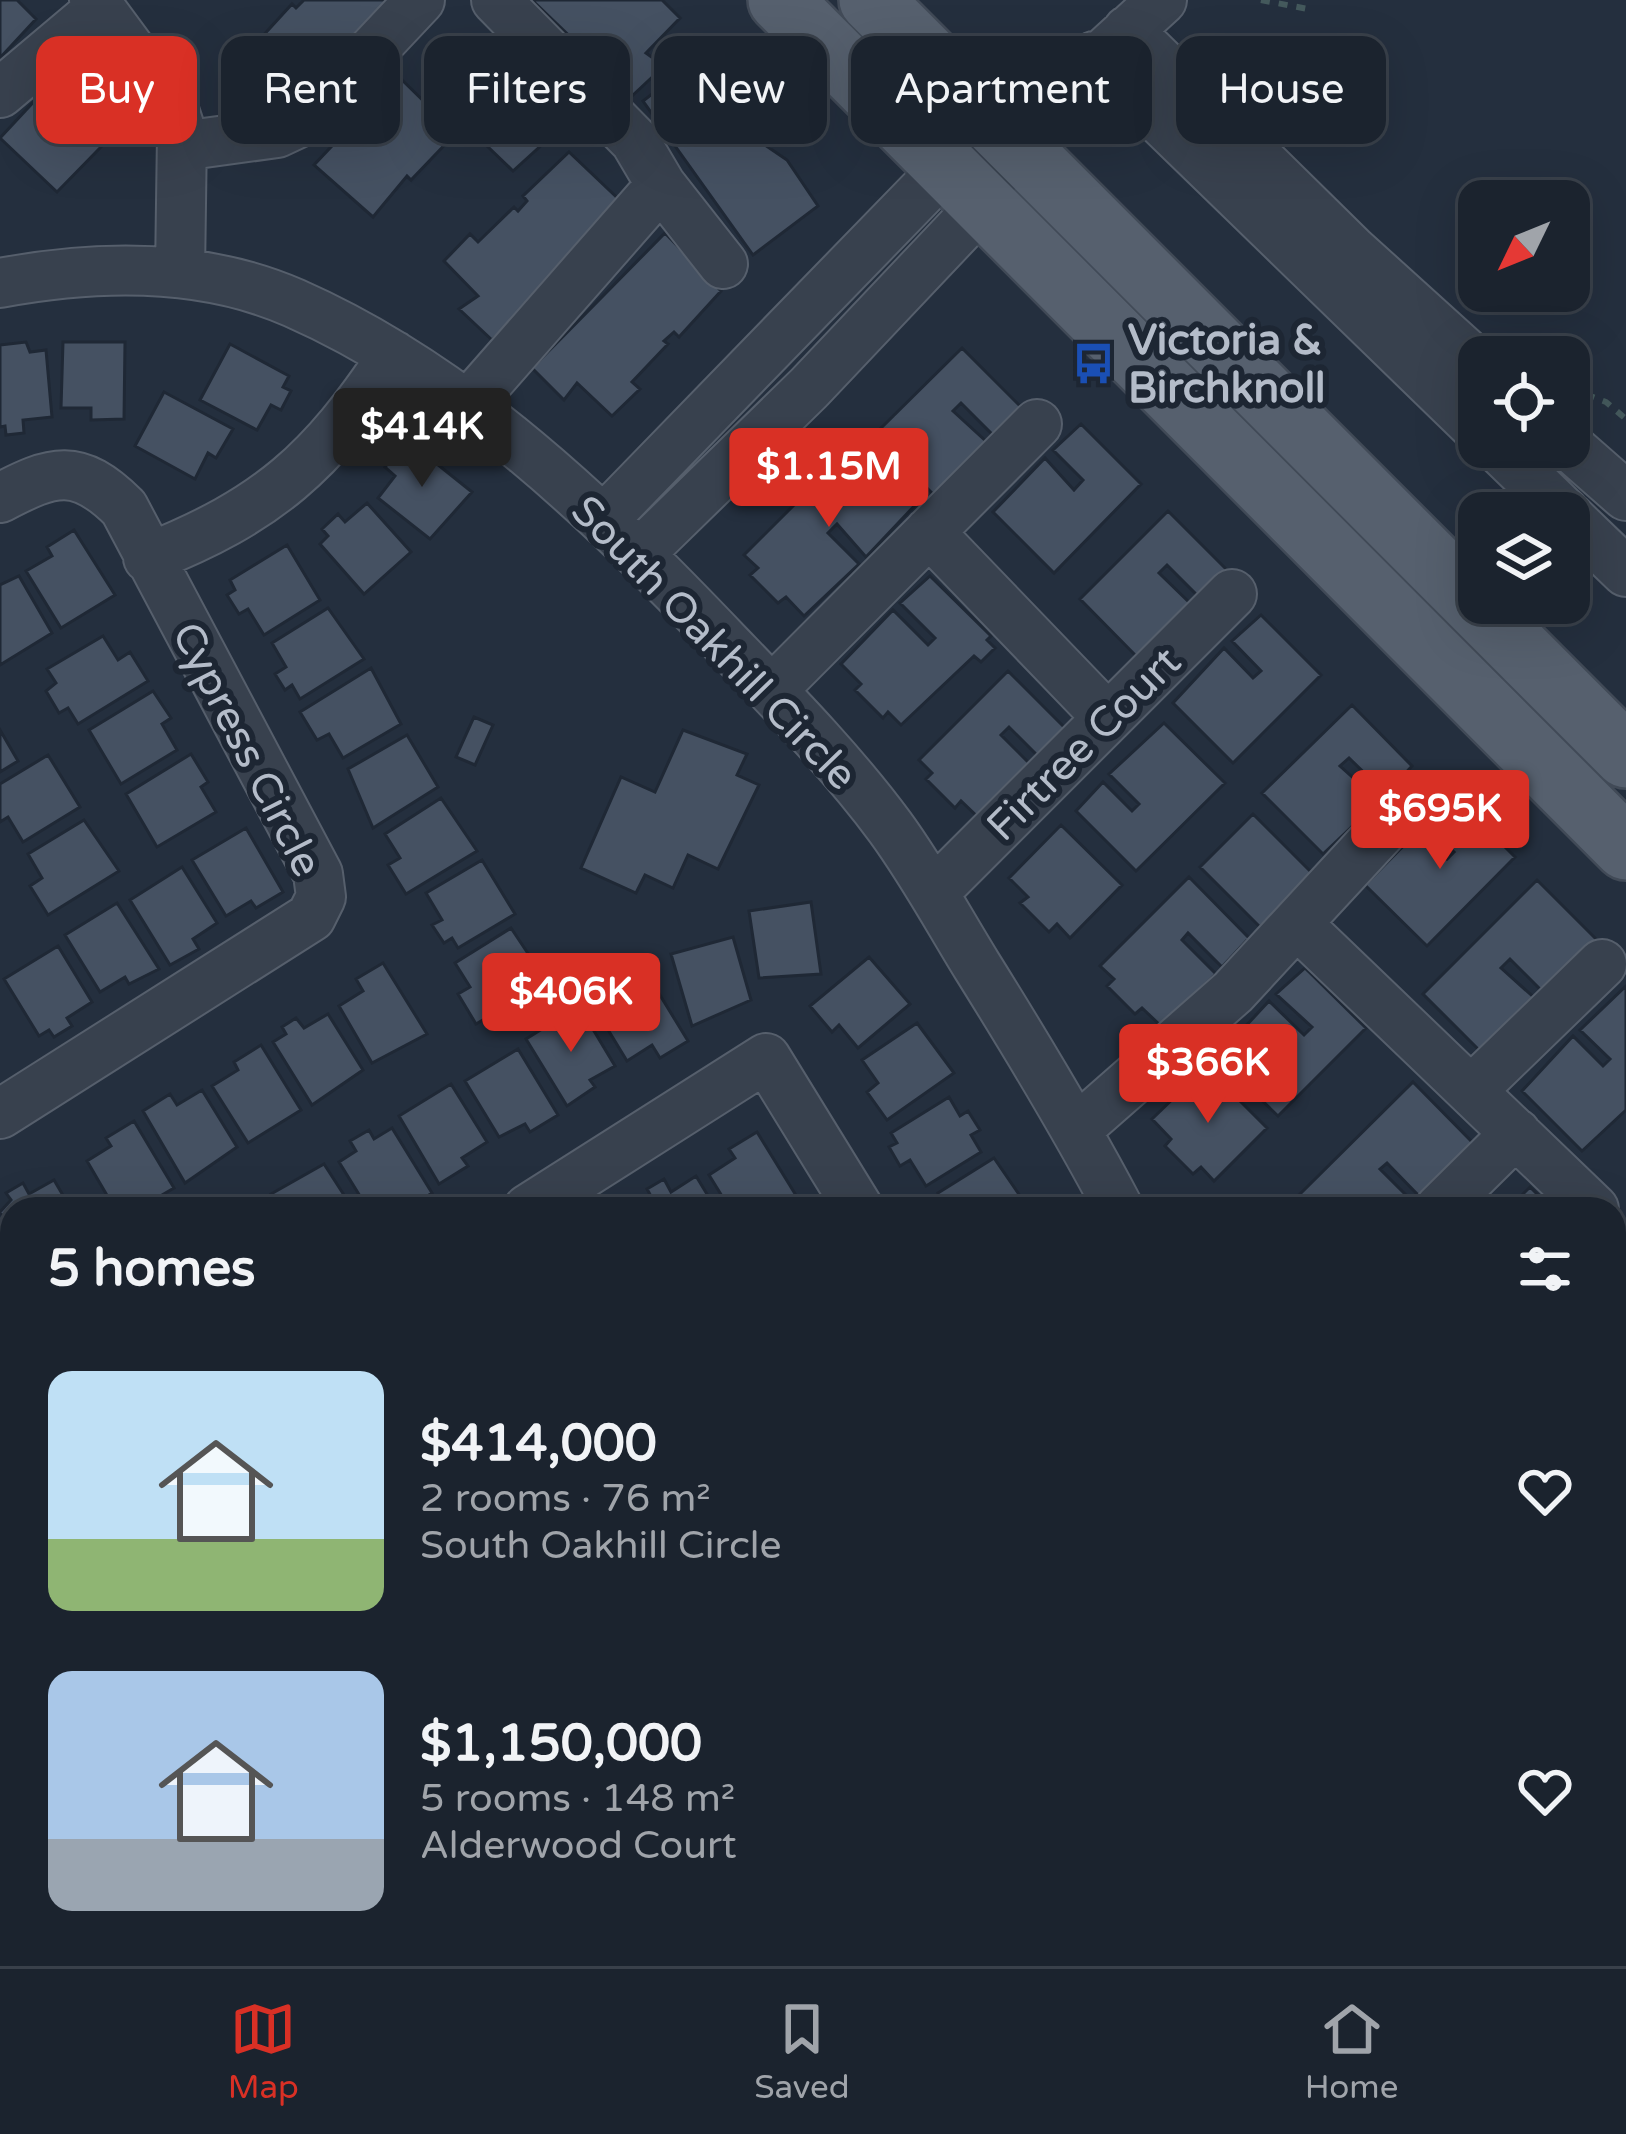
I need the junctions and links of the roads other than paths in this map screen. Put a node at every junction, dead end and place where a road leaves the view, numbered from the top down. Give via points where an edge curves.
1 (420, 0) edge
2 (496, 0) edge
3 (780, 0) edge
4 (871, 0) edge
5 (98, 4) edge
6 (1132, 20) edge
7 (906, 36) edge
8 (0, 93) edge
9 (1004, 144) edge
10 (1012, 144) edge
11 (182, 146) junction
12 (661, 185) junction
13 (965, 185) junction
14 (723, 264) dead end
15 (180, 273) junction
16 (0, 283) edge
17 (1458, 345) edge
18 (393, 355) junction
19 (1458, 405) edge
20 (467, 406) junction
21 (1036, 424) dead end
22 (1590, 464) edge
23 (1519, 468) edge
24 (1543, 492) edge
25 (1626, 496) edge
26 (0, 498) edge
27 (605, 518) junction
28 (929, 532) junction
29 (1590, 537) edge
30 (640, 553) junction
31 (148, 558) junction
32 (1626, 572) edge
33 (1232, 594) dead end
34 (772, 690) junction
35 (1108, 718) junction
36 (1626, 756) edge
37 (1408, 804) dead end
38 (1626, 848) edge
39 (935, 891) junction
40 (1297, 924) junction
41 (1602, 964) dead end
42 (1473, 1089) junction
43 (0, 1114) edge
44 (1077, 1130) junction
45 (1516, 1133) junction
46 (547, 1197) edge
47 (852, 1197) edge
48 (1113, 1197) edge
49 (1451, 1197) edge
50 (1582, 1197) edge

1 - 11 street via 309,118 277,133
2 - 12 street via 635,141
3 - 13 main road
4 - 7 main road
5 - 8 street
5 - 11 street via 173,107
6 - 17 street via 1353,251
6 - 19 street
9 - 13 street
10 - 36 main road
11 - 15 street
12 - 14 street
12 - 20 street
13 - 27 street
13 - 30 street via 794,403
13 - 38 main road
15 - 16 street, South Oakhill Circle via 87,268
15 - 18 street, South Oakhill Circle via 291,302
18 - 20 street, South Oakhill Circle
18 - 31 street via 297,476 224,528
20 - 27 street, South Oakhill Circle
21 - 28 street
22 - 25 street
23 - 24 street
26 - 31 street, Cypress Circle via 40,476 69,472 124,508
27 - 30 street, South Oakhill Circle
28 - 34 street
28 - 35 street
29 - 32 street
30 - 34 street, South Oakhill Circle
31 - 43 street, Cypress Circle via 249,736 318,874 321,897 311,917
33 - 35 street, Firtree Court
34 - 39 street, South Oakhill Circle
35 - 39 street, Firtree Court
37 - 40 street
39 - 44 street, South Oakhill Circle
40 - 42 street
40 - 44 street
41 - 42 street
42 - 45 street
44 - 48 street, South Oakhill Circle
45 - 49 street
45 - 50 street
46 - 47 street via 766,1058

